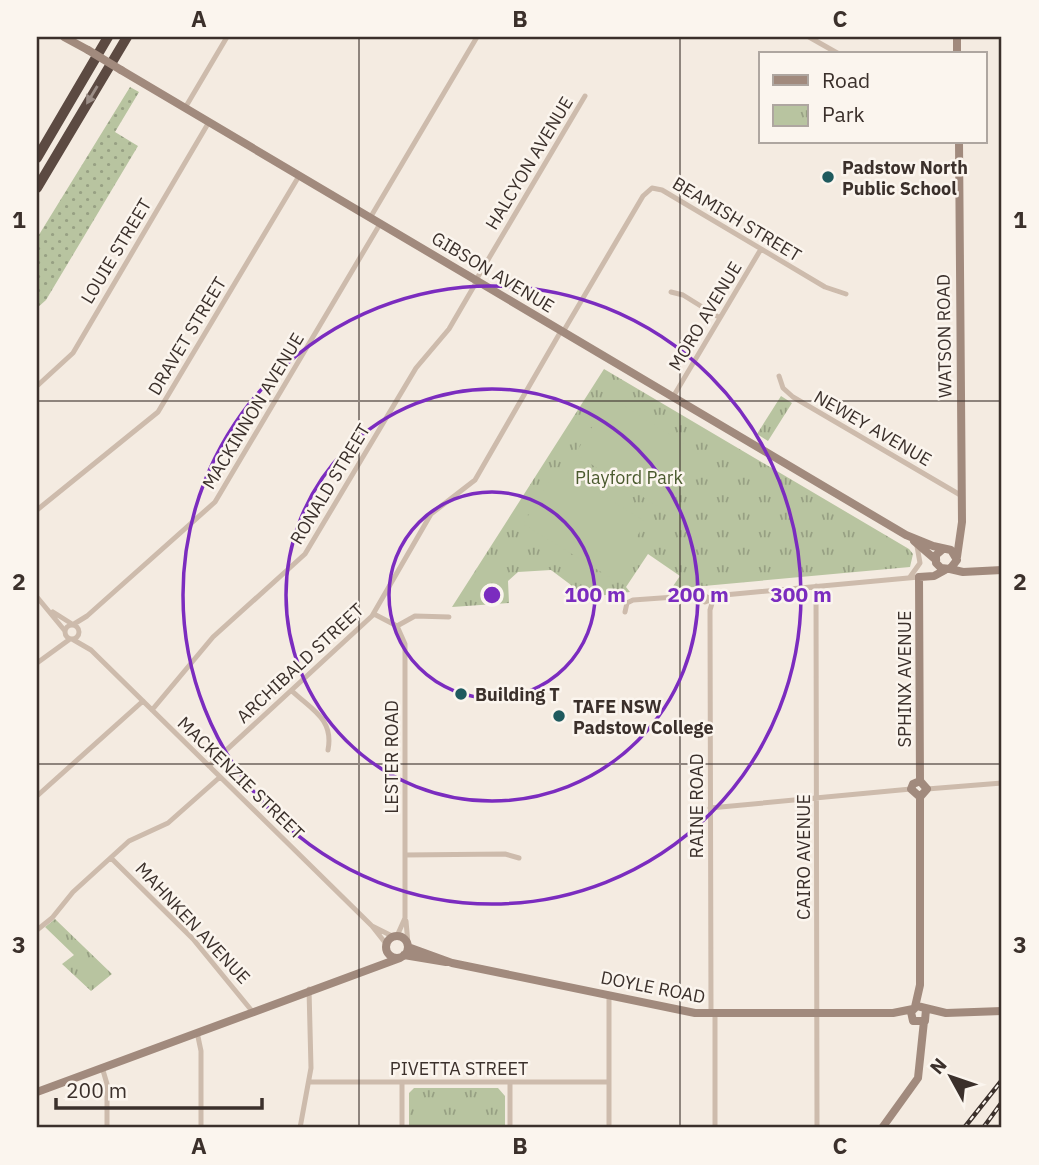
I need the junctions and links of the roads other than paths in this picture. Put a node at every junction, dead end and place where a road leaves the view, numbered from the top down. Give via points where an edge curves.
1 (64, 37) edge
2 (108, 37) edge
3 (127, 37) edge
4 (227, 37) edge
5 (477, 37) edge
6 (809, 37) edge
7 (835, 52) edge
8 (585, 96) dead end
9 (185, 108) junction
10 (209, 122) junction
11 (958, 144) edge
12 (37, 158) edge
13 (299, 176) junction
14 (37, 188) edge
15 (370, 218) junction
16 (380, 224) junction
17 (761, 249) junction
18 (477, 281) junction
19 (671, 292) dead end
20 (846, 294) dead end
21 (720, 317) junction
22 (562, 331) junction
23 (779, 376) dead end
24 (37, 386) edge
25 (673, 397) junction
26 (962, 496) junction
27 (37, 510) edge
28 (962, 527) junction
29 (906, 535) junction
30 (916, 543) junction
31 (945, 549) junction
32 (957, 558) junction
33 (936, 562) junction
34 (947, 569) junction
35 (1002, 570) edge
36 (978, 572) junction
37 (908, 578) junction
38 (919, 578) junction
39 (816, 586) junction
40 (37, 597) edge
41 (713, 600) junction
42 (51, 611) junction
43 (625, 612) dead end
44 (374, 614) junction
45 (88, 617) junction
46 (449, 617) dead end
47 (73, 624) junction
48 (397, 626) junction
49 (65, 631) junction
50 (79, 631) junction
51 (71, 639) junction
52 (55, 647) junction
53 (91, 650) junction
54 (37, 663) edge
55 (292, 691) junction
56 (143, 701) junction
57 (152, 710) junction
58 (328, 750) dead end
59 (209, 766) junction
60 (220, 777) junction
61 (920, 781) junction
62 (1002, 783) edge
63 (911, 789) junction
64 (927, 789) junction
65 (37, 796) edge
66 (920, 797) junction
67 (817, 799) junction
68 (710, 808) junction
69 (405, 855) junction
70 (111, 858) junction
71 (519, 858) dead end
72 (405, 918) junction
73 (372, 926) junction
74 (37, 930) edge
75 (395, 937) junction
76 (387, 947) junction
77 (405, 951) junction
78 (367, 967) junction
79 (920, 985) junction
80 (309, 989) junction
81 (609, 995) junction
82 (914, 1008) junction
83 (925, 1009) junction
84 (252, 1011) junction
85 (893, 1013) junction
86 (946, 1013) junction
87 (713, 1014) junction
88 (816, 1014) junction
89 (1002, 1014) edge
90 (912, 1020) junction
91 (925, 1021) junction
92 (197, 1032) junction
93 (920, 1042) junction
94 (102, 1067) junction
95 (309, 1082) junction
96 (510, 1082) junction
97 (609, 1082) junction
98 (402, 1083) junction
99 (37, 1092) edge
100 (107, 1128) edge
101 (201, 1128) edge
102 (300, 1128) edge
103 (402, 1128) edge
104 (510, 1128) edge
105 (609, 1128) edge
106 (715, 1128) edge
107 (817, 1128) edge
108 (882, 1128) edge

1 - 9 street, GIBSON AVENUE, bridge
2 - 12 highway
3 -> 14 highway
4 - 9 street
5 - 15 street
6 - 7 street
8 - 18 street, HALCYON AVENUE
9 - 10 street, GIBSON AVENUE
10 - 13 street, GIBSON AVENUE
10 - 24 street, LOUIE STREET via 73,352
11 - 26 street, WATSON ROAD
13 - 15 street, GIBSON AVENUE
13 - 27 street, DRAVET STREET via 158,412
15 - 16 street, GIBSON AVENUE
16 - 18 street, GIBSON AVENUE
16 - 45 street, MACKINNON AVENUE via 219,496
17 - 20 street, BEAMISH STREET via 825,287
17 - 21 street, MORO AVENUE
17 - 22 street, BEAMISH STREET via 662,190 649,189
18 - 22 street, GIBSON AVENUE
18 - 57 street, RONALD STREET via 449,329 416,368 305,554 210,640
19 - 21 street
21 - 25 street, MORO AVENUE
22 - 25 street, GIBSON AVENUE
22 - 44 street, ARCHIBALD STREET via 472,484 431,513
23 - 26 street, NEWEY AVENUE via 793,397
25 - 29 street, GIBSON AVENUE
26 - 28 street, WATSON ROAD
28 - 31 street
28 - 32 street, WATSON ROAD
29 - 30 street, GIBSON AVENUE
29 - 31 street, GIBSON AVENUE
30 - 33 street, GIBSON AVENUE
30 - 37 street via 920,563
31 - 32 street
31 - 33 street
32 - 34 street
32 - 36 street
33 - 34 street, GIBSON AVENUE
33 - 38 street
34 - 36 street
34 - 38 street
35 - 36 street
37 - 38 street
37 - 39 street
38 - 61 street, SPHINX AVENUE
39 - 41 street
39 - 67 street, CAIRO AVENUE
40 - 42 street
41 - 43 street via 709,595 633,600
41 - 68 street, RAINE ROAD
42 - 47 street
42 - 49 street
44 - 48 street
44 - 55 street, ARCHIBALD STREET
45 - 47 street, MACKINNON AVENUE
45 - 50 street, MACKINNON AVENUE
46 - 48 street via 415,616
47 - 49 street, MACKINNON AVENUE
47 - 50 street, MACKENZIE STREET
48 - 69 street, LESTER ROAD via 405,648
49 - 51 street
49 - 52 street, MACKINNON AVENUE
50 - 51 street, MACKINNON AVENUE
50 - 53 street, MACKENZIE STREET
51 - 52 street, MACKINNON AVENUE
51 - 53 street, MACKENZIE STREET
52 - 54 street
53 - 56 street, MACKENZIE STREET
55 - 58 street via 328,725
55 - 59 street, ARCHIBALD STREET
56 - 57 street, MACKENZIE STREET
56 - 65 street
57 - 59 street, MACKENZIE STREET
59 - 60 street, MACKENZIE STREET
60 - 70 street via 168,823 134,838
60 - 73 street, MACKENZIE STREET
61 - 63 street
61 - 64 street
62 - 64 street
63 - 66 street
63 - 67 street
64 - 66 street
66 - 79 street
67 - 68 street
67 - 88 street, CAIRO AVENUE
68 - 87 street, RAINE ROAD
69 - 71 street via 505,854
69 - 72 street, LESTER ROAD
70 - 74 street
70 - 84 street, MAHNKEN AVENUE via 193,939
72 - 75 street, LESTER ROAD
72 - 77 street, LESTER ROAD
73 - 75 street, MACKENZIE STREET
73 - 76 street, MACKENZIE STREET
75 - 76 street
75 - 77 street
76 - 77 street via 391,956
76 - 78 street
77 - 78 street
77 - 81 street, DOYLE ROAD
78 - 80 street
79 - 82 street
79 - 83 street
80 - 84 street
80 - 95 street
81 - 87 street, DOYLE ROAD
81 - 97 street
82 - 83 street
82 - 85 street, DOYLE ROAD
82 - 90 street
83 - 86 street
83 - 91 street
84 - 92 street
85 - 88 street, DOYLE ROAD
85 - 90 street, DOYLE ROAD
86 - 89 street
86 - 91 street
87 - 88 street, DOYLE ROAD
87 - 106 street, RAINE ROAD
88 - 107 street, CAIRO AVENUE
90 - 91 street, DOYLE ROAD
90 - 93 street
91 - 93 street
92 - 94 street
92 - 101 street
93 - 108 street via 916,1083
94 - 99 street
94 - 100 street via 107,1084
95 - 98 street, PIVETTA STREET
95 - 102 street
96 - 97 street, PIVETTA STREET
96 - 98 street, PIVETTA STREET
96 - 104 street
97 - 105 street
98 - 103 street

